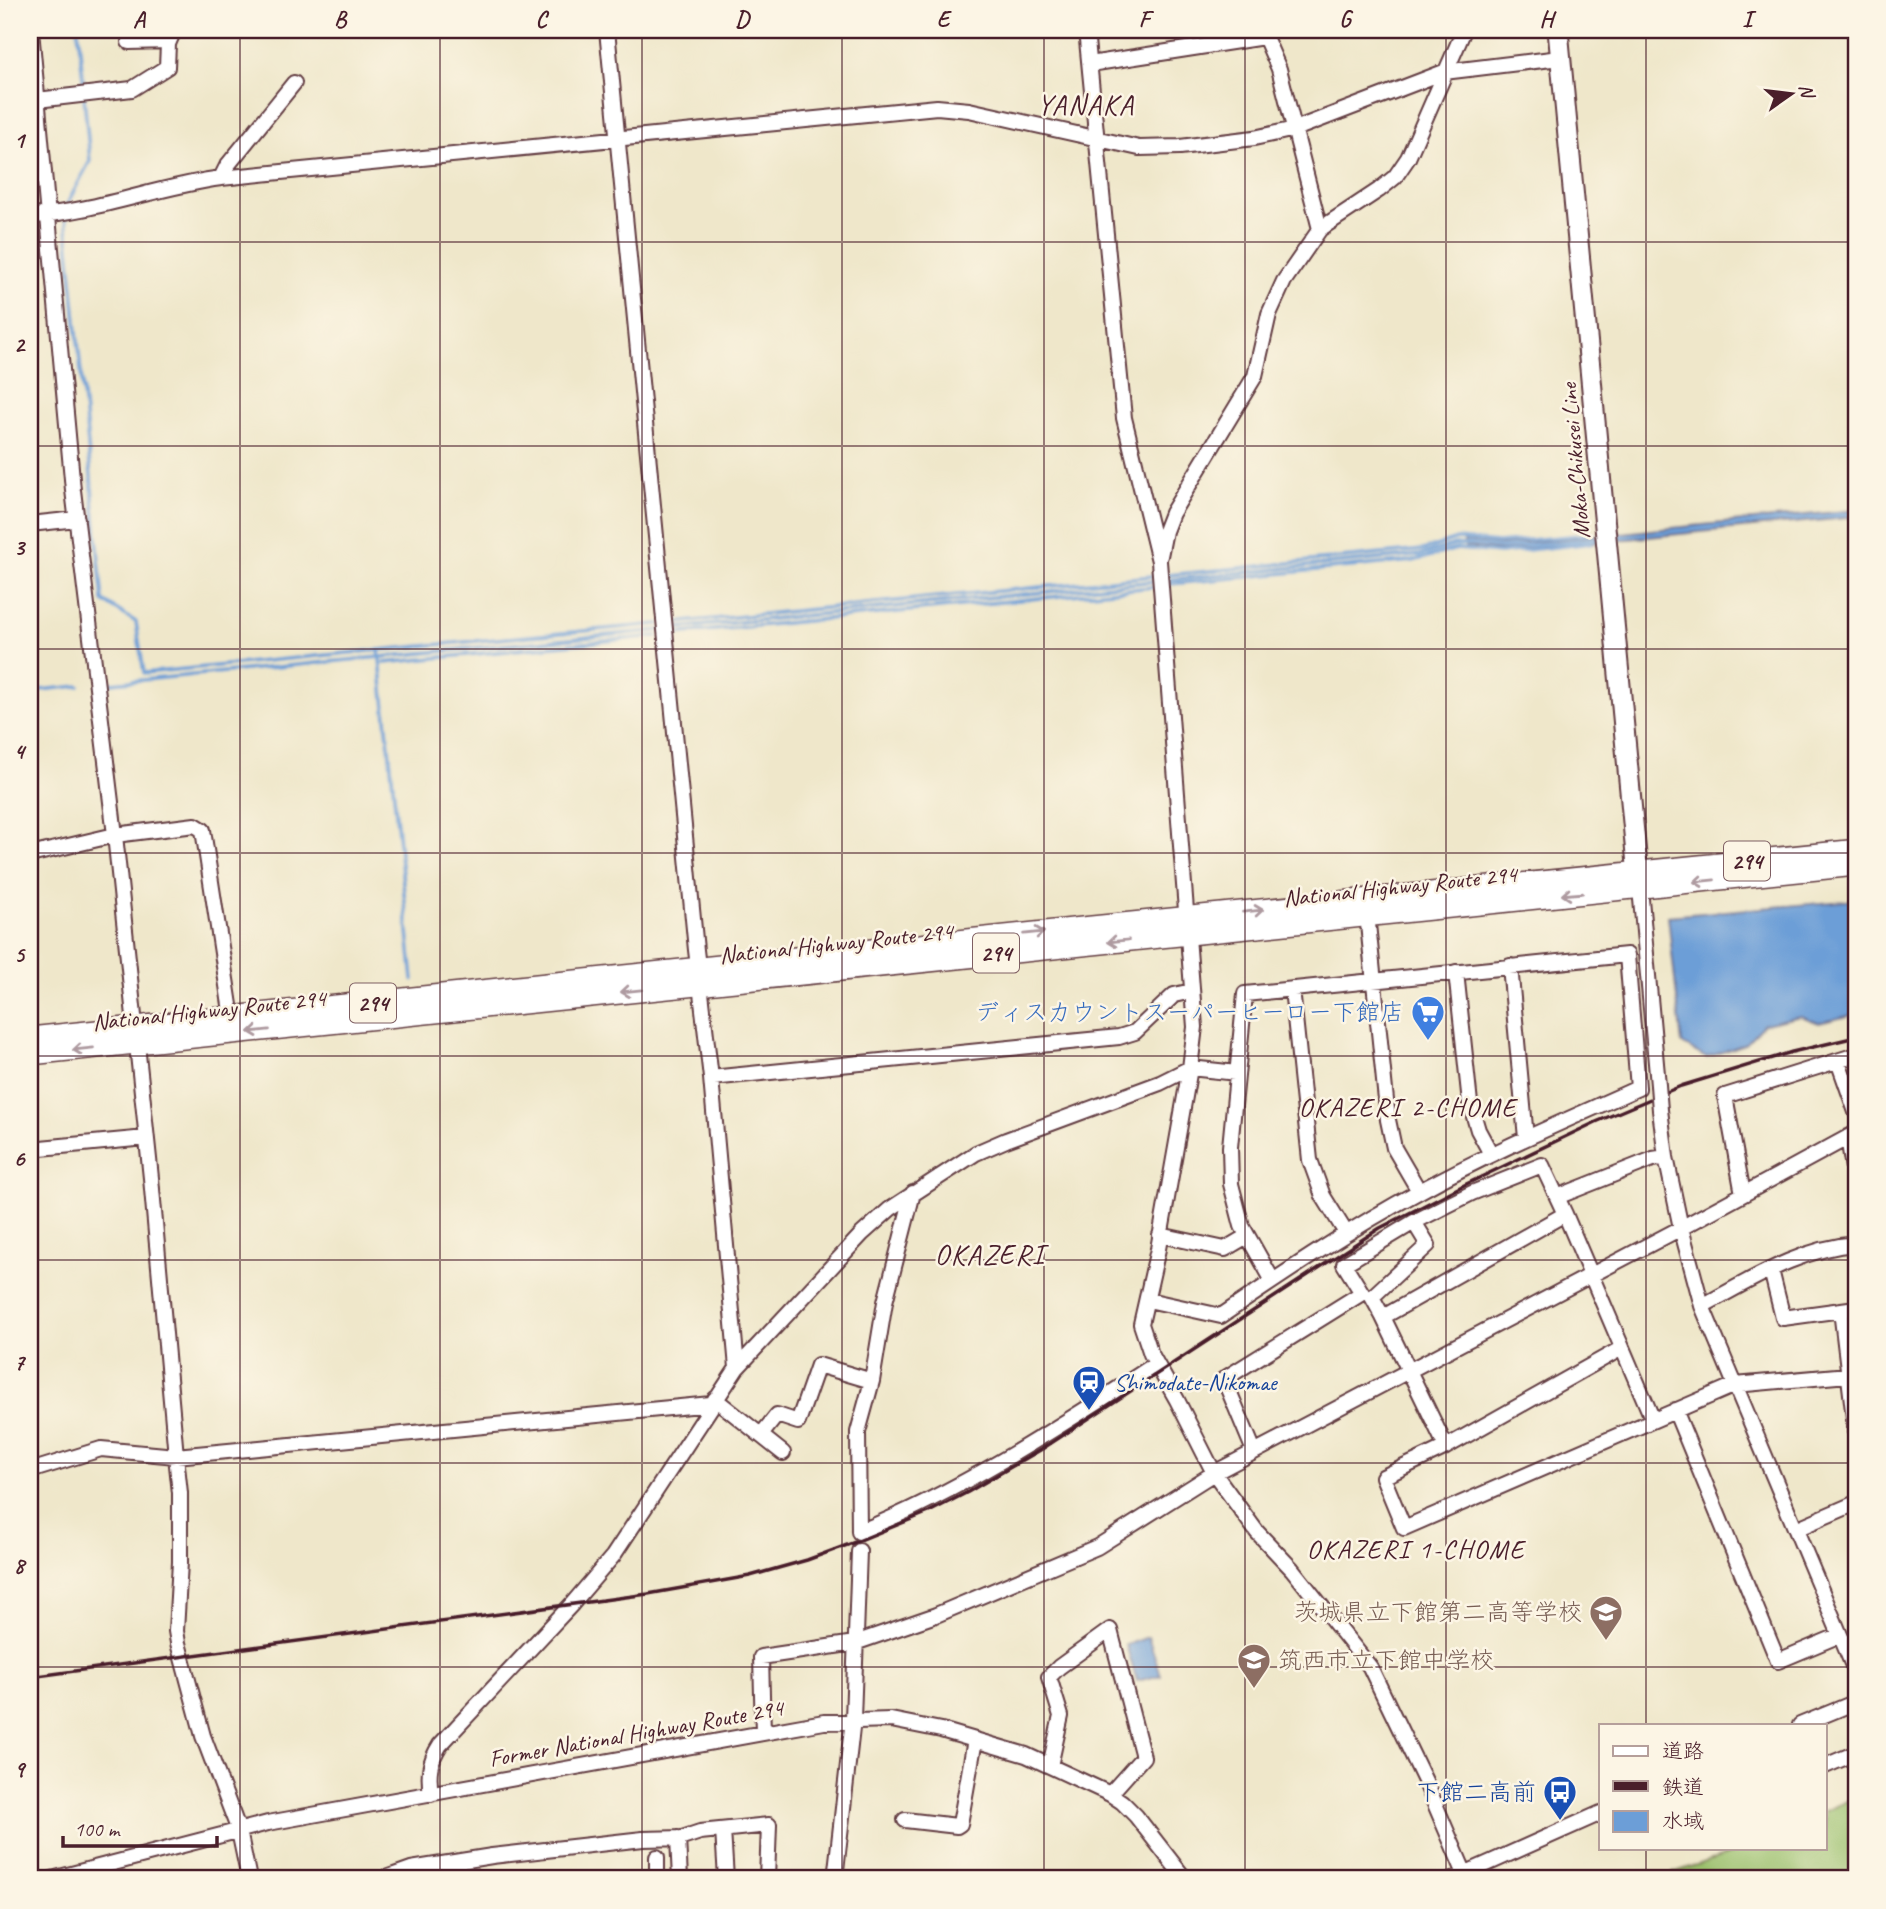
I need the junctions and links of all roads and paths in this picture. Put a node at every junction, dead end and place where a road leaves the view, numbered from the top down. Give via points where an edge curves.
1 (30, 30) edge
2 (607, 30) edge
3 (1086, 30) edge
4 (1464, 30) edge
5 (1558, 30) edge
6 (1263, 33) edge
7 (171, 35) edge
8 (129, 43) dead end
9 (1560, 58) junction
10 (1090, 64) junction
11 (1444, 72) junction
12 (294, 83) dead end
13 (37, 100) junction
14 (1295, 129) junction
15 (1097, 139) junction
16 (618, 140) junction
17 (221, 178) junction
18 (59, 214) junction
19 (30, 216) edge
20 (1320, 229) junction
21 (77, 519) junction
22 (30, 524) edge
23 (1160, 561) junction
24 (115, 835) junction
25 (1856, 850) edge
26 (30, 855) edge
27 (1856, 865) edge
28 (1639, 880) junction
29 (1367, 914) junction
30 (1186, 926) junction
31 (1510, 967) junction
32 (1456, 972) junction
33 (698, 976) junction
34 (1374, 980) junction
35 (1292, 989) junction
36 (1192, 991) junction
37 (232, 1018) junction
38 (136, 1036) junction
39 (30, 1038) edge
40 (30, 1054) edge
41 (1856, 1055) edge
42 (1838, 1061) junction
43 (1190, 1068) junction
44 (1237, 1073) junction
45 (711, 1078) junction
46 (1856, 1112) edge
47 (1852, 1135) edge
48 (146, 1138) junction
49 (1526, 1138) junction
50 (30, 1149) edge
51 (1491, 1154) junction
52 (1666, 1157) junction
53 (1856, 1177) edge
54 (1419, 1191) junction
55 (913, 1194) junction
56 (1743, 1194) junction
57 (1557, 1197) junction
58 (1565, 1214) junction
59 (1413, 1222) junction
60 (1681, 1228) junction
61 (1346, 1233) junction
62 (1160, 1235) junction
63 (1247, 1236) junction
64 (1856, 1244) edge
65 (1771, 1270) junction
66 (1590, 1276) junction
67 (1273, 1281) junction
68 (1367, 1295) junction
69 (1148, 1300) junction
70 (1702, 1306) junction
71 (1849, 1309) edge
72 (1383, 1317) junction
73 (1622, 1348) junction
74 (1156, 1364) junction
75 (737, 1368) junction
76 (1408, 1372) junction
77 (1848, 1375) junction
78 (872, 1381) junction
79 (1735, 1385) junction
80 (713, 1401) junction
81 (1675, 1410) junction
82 (1653, 1420) junction
83 (761, 1435) junction
84 (1856, 1436) edge
85 (1446, 1447) junction
86 (1254, 1451) junction
87 (783, 1453) dead end
88 (177, 1456) junction
89 (30, 1471) edge
90 (1214, 1473) junction
91 (1856, 1503) edge
92 (1796, 1529) junction
93 (859, 1551) dead end
94 (1840, 1635) junction
95 (855, 1643) junction
96 (1856, 1673) edge
97 (1856, 1702) edge
98 (853, 1719) junction
99 (1802, 1724) edge
100 (762, 1733) junction
101 (975, 1740) junction
102 (1856, 1753) edge
103 (1050, 1766) junction
104 (1826, 1766) edge
105 (431, 1794) junction
106 (1110, 1794) junction
107 (1599, 1814) edge
108 (905, 1819) dead end
109 (723, 1830) junction
110 (239, 1831) junction
111 (678, 1838) junction
112 (657, 1857) dead end
113 (100, 1873) edge
114 (1459, 1878) edge
115 (52, 1879) edge
116 (249, 1879) edge
117 (383, 1879) edge
118 (657, 1879) edge
119 (680, 1879) edge
120 (726, 1879) edge
121 (766, 1879) edge
122 (835, 1879) edge
123 (1185, 1879) edge

1 - 13 street
2 - 16 street
3 - 10 street
4 - 11 street
5 - 9 main road, Moka-Chikusei Line
6 - 10 street
6 - 14 street via 1279,69
7 - 8 street
7 - 13 street via 167,67 132,89
9 - 11 street
9 - 28 main road, Moka-Chikusei Line
10 - 15 street
11 - 14 street
11 - 20 street via 1408,158 1395,177
12 - 17 street
13 - 18 street
14 - 15 street via 1229,143 1160,149
14 - 20 street
15 - 16 street via 937,107
15 - 23 street via 1124,418
16 - 17 street
16 - 33 street
17 - 18 street
18 - 19 street
18 - 21 street
20 - 23 street via 1284,281 1269,314 1255,376 1172,513
21 - 22 street
21 - 24 street
23 - 30 street
24 - 26 street
24 - 37 street via 195,825 203,830
24 - 38 street
25 - 28 highway, National Highway Route 294 / 294
27 -> 28 highway, National Highway Route 294 / 294
28 -> 29 highway, National Highway Route 294 / 294
30 -> 28 highway, National Highway Route 294 / 294
28 - 52 street, bridge
29 - 30 highway, National Highway Route 294 / 294
29 - 34 street
30 - 33 highway, National Highway Route 294 / 294
30 - 36 street
31 - 32 street
31 - 49 street
31 - 49 street via 1626,948 1638,1088
32 - 34 street
32 - 51 street via 1470,1103
33 - 37 highway, National Highway Route 294 / 294
33 -> 38 highway, National Highway Route 294 / 294
33 - 45 street
34 - 35 street
34 - 54 street via 1391,1133 1403,1166
35 - 44 street via 1245,994
35 - 61 street via 1310,1160 1323,1196
36 - 43 street via 1195,1027
36 - 45 street via 1174,995 1135,1032 1119,1037
37 - 38 highway, National Highway Route 294 / 294
38 - 39 highway, National Highway Route 294 / 294
38 -> 40 highway, National Highway Route 294 / 294
38 - 48 street
41 - 42 street
42 - 46 street
42 - 56 street via 1725,1096
43 - 44 street
43 - 55 street via 976,1153
43 - 62 street
44 - 63 street via 1229,1165
45 - 75 street
47 - 53 street
47 - 56 street
48 - 50 street
48 - 88 street
49 - 51 street
51 - 54 street
52 - 57 street
52 - 60 street
54 - 61 street
55 - 75 street via 862,1234
55 - 78 street via 885,1302
56 - 60 street
57 - 58 street
57 - 59 street via 1542,1165
58 - 66 street
58 - 72 street
59 - 68 street via 1428,1245
59 - 68 street via 1344,1264
60 - 66 street
60 - 70 street
61 - 67 street
62 - 63 street via 1225,1249
62 - 69 street
63 - 67 street
64 - 65 street via 1798,1256
65 - 70 street
65 - 71 street via 1783,1318
66 - 73 street
66 - 76 street
67 - 69 street via 1222,1316
68 - 72 street
68 - 86 street via 1224,1380
69 - 74 street via 1141,1324
70 - 79 street
71 - 77 street
72 - 76 street
73 - 82 street
73 - 85 street
74 - 78 street via 1042,1438 907,1513 859,1532 858,1432
74 - 90 street
75 - 80 street
76 - 85 street
76 - 86 street
77 - 79 street
77 - 84 street
78 - 83 street via 818,1365 798,1422 777,1415
79 - 81 street
79 - 92 street
80 - 83 street
80 - 88 street
80 - 105 street via 613,1556 440,1745 428,1773
81 - 82 street
81 - 94 street via 1777,1661
82 - 85 street via 1404,1528 1383,1477
83 - 87 street
86 - 90 street
88 - 89 street via 101,1449
88 - 110 street via 176,1632 203,1736
90 - 95 street via 1097,1547 936,1615
90 - 114 street via 1370,1667 1426,1783
91 - 92 street
92 - 94 street
93 - 95 street
94 - 96 street
95 - 98 street
95 - 100 street via 761,1657
97 - 99 street
98 - 100 street, Former National Highway Route 294
98 - 101 street, Former National Highway Route 294 via 891,1720
98 - 122 street
100 - 105 street, Former National Highway Route 294
101 - 103 street, Former National Highway Route 294
101 - 108 street via 960,1824
102 - 104 street
103 - 106 street, Former National Highway Route 294
103 - 106 street via 1060,1716 1049,1677 1110,1630 1143,1758
105 - 110 street, Former National Highway Route 294
106 - 123 street, Former National Highway Route 294 via 1136,1816
107 - 114 street
109 - 111 street
109 - 120 street
109 - 121 street via 769,1825
110 - 113 street, Former National Highway Route 294
110 - 116 street
111 - 117 street via 492,1856 411,1869
111 - 119 street
112 - 118 street
113 - 115 street, Former National Highway Route 294

